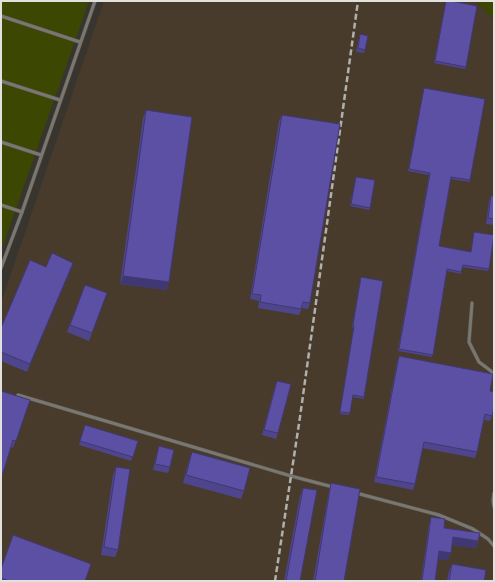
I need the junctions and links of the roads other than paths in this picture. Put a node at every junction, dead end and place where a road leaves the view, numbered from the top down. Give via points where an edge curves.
1 (95, 1) edge
2 (1, 16) edge
3 (80, 42) junction
4 (1, 81) edge
5 (60, 100) junction
6 (1, 142) edge
7 (41, 156) junction
8 (1, 205) edge
9 (22, 212) junction
10 (1, 268) edge
11 (472, 303) dead end
12 (494, 378) edge
13 (18, 395) edge
14 (335, 488) edge
15 (350, 492) edge
16 (494, 493) edge
17 (494, 507) edge
18 (494, 546) edge

1 - 3 lane
2 - 3 lane
3 - 5 lane
4 - 5 lane
5 - 7 lane
6 - 7 lane
7 - 9 lane
8 - 9 lane
9 - 10 lane
11 - 12 lane via 469,342 478,362 491,371
13 - 14 lane
15 - 18 lane via 439,515 473,529
16 - 17 lane

